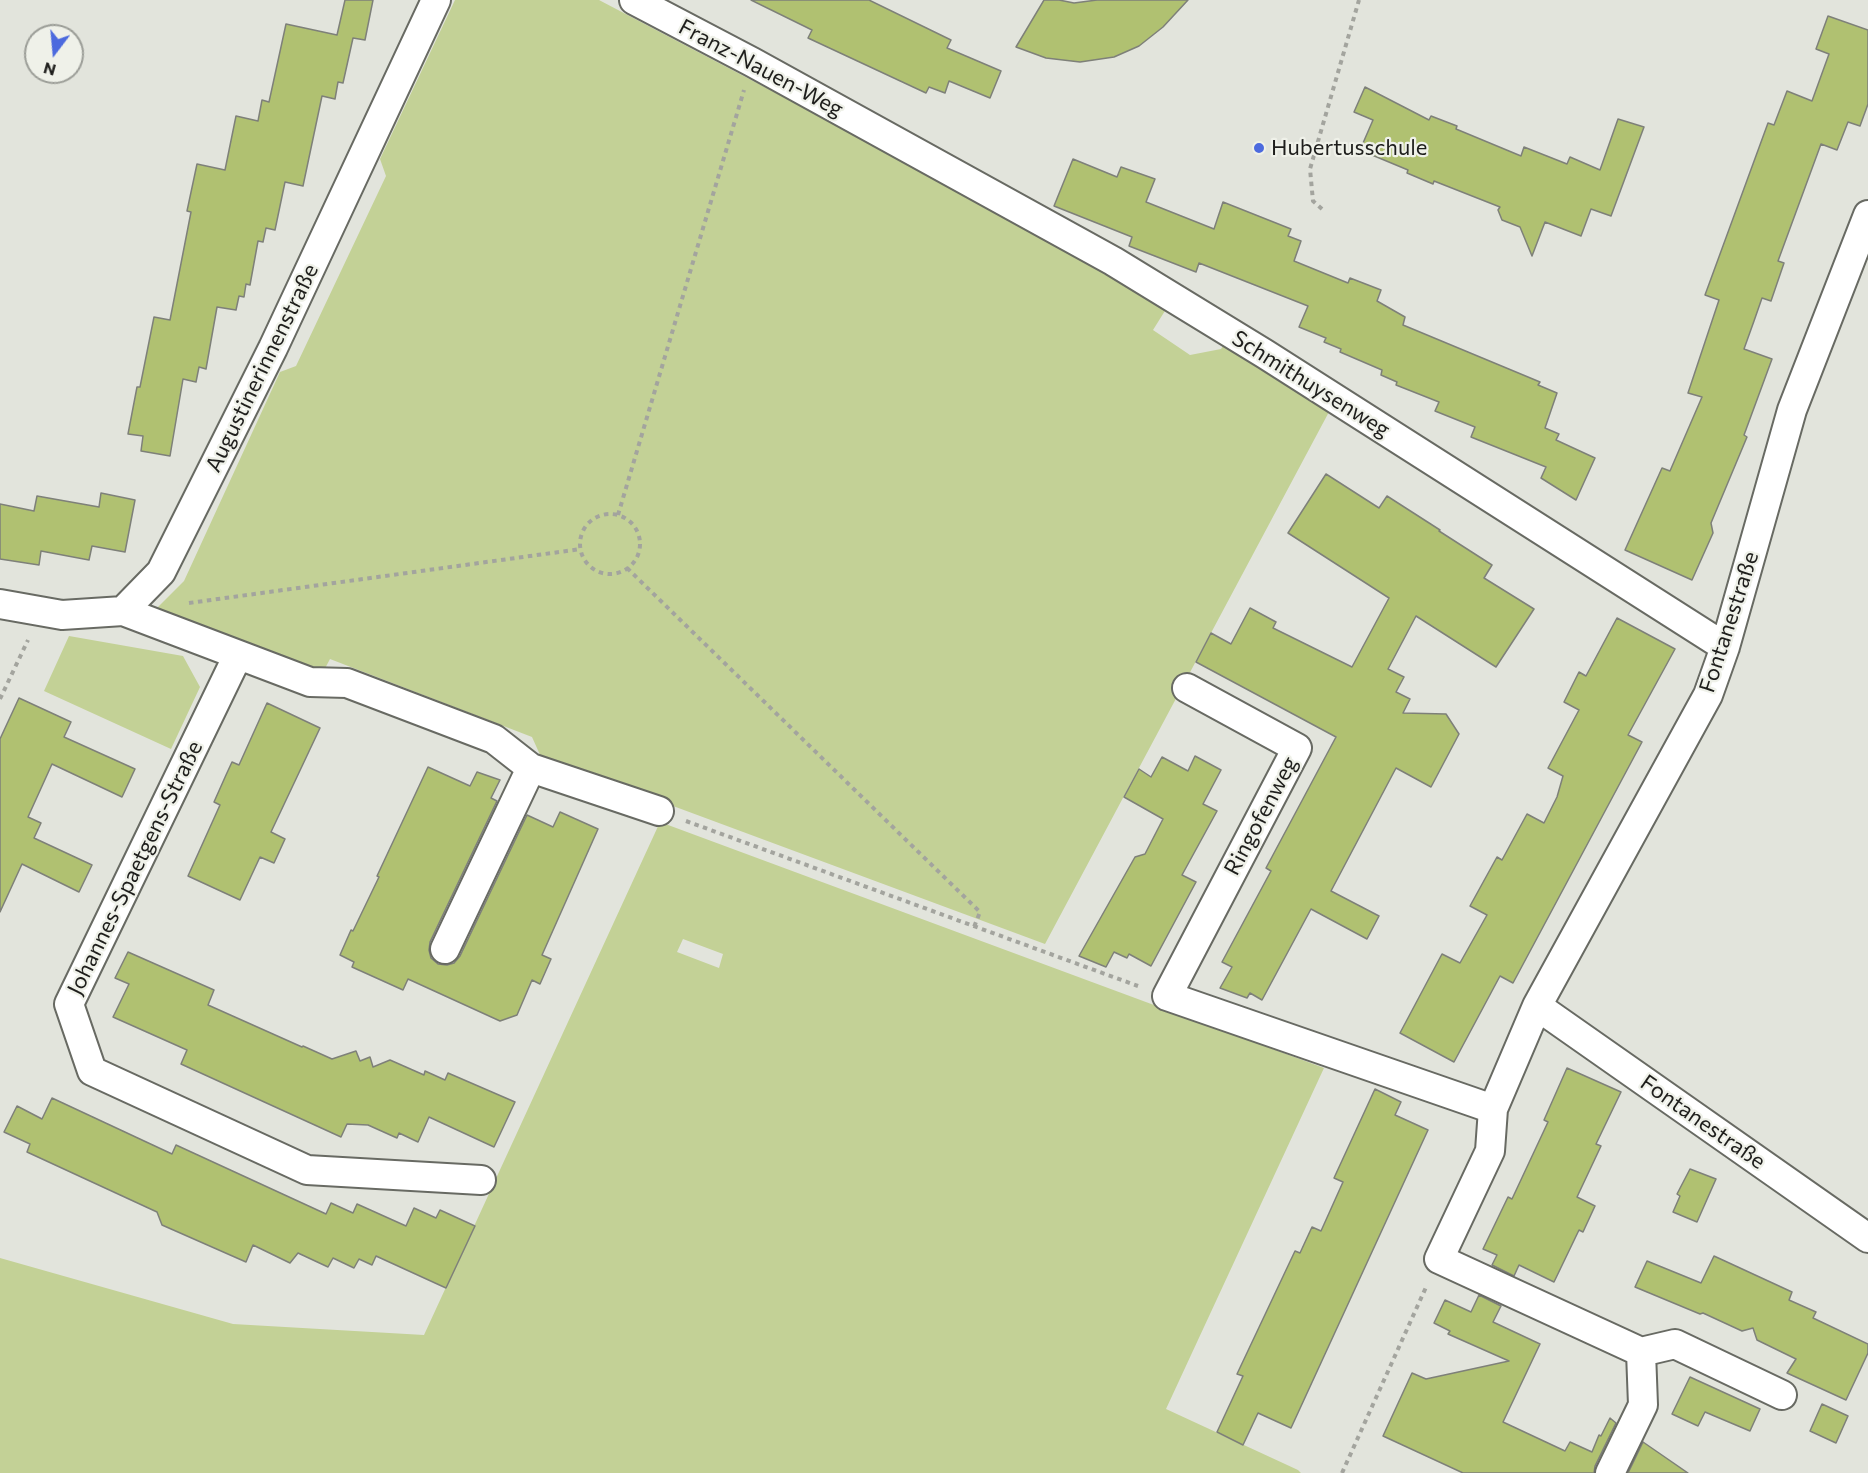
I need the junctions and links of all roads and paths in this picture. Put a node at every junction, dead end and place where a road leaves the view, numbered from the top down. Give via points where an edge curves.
1 (436, 0) edge
2 (634, 0) edge
3 (1359, 0) edge
4 (752, 62) junction
5 (887, 137) joint
6 (1322, 209) dead end
7 (1868, 215) edge
8 (618, 515) junction
9 (581, 549) junction
10 (627, 568) junction
11 (182, 603) dead end
12 (0, 604) edge
13 (34, 610) junction
14 (123, 611) junction
15 (1725, 647) junction
16 (238, 655) junction
17 (1187, 688) dead end
18 (0, 699) edge
19 (531, 768) junction
20 (659, 811) joint
21 (974, 927) junction
22 (445, 949) dead end
23 (1167, 996) junction
24 (1538, 1006) junction
25 (1493, 1109) junction
26 (481, 1180) dead end
27 (1868, 1238) edge
28 (1439, 1258) junction
29 (1641, 1352) junction
30 (1782, 1395) dead end
31 (1342, 1473) edge
32 (1610, 1473) edge

1 - 14 street, Augustinerinnenstraße via 273,348 161,572
2 - 4 street, Franz-Nauen-Weg
3 - 6 path via 1310,169 1313,201
4 - 5 street, Franz-Nauen-Weg
4 - 8 path
5 - 15 street, Schmithuysenweg via 1113,261
7 - 15 street, Fontanestraße via 1792,410
8 - 9 path via 590,522 580,539
8 - 10 path via 634,526 640,543 639,553
9 - 10 path via 584,559 599,571 609,574
9 - 11 path
10 - 21 path via 980,912
12 - 13 street
13 - 14 street via 62,615
13 - 18 path via 31,634
14 - 16 street
15 - 24 street, Fontanestraße via 1708,694
16 - 19 street via 310,682 347,683 494,739
16 - 26 street, Johannes-Spaetgens-Straße via 69,1004 92,1071 307,1170
17 - 23 street, Ringofenweg via 1297,748
19 - 20 street
19 - 22 street
20 - 21 path
21 - 23 path
23 - 25 street
24 - 25 street, Fontanestraße
24 - 27 street, Fontanestraße
25 - 28 street, Fontanestraße via 1490,1151
28 - 29 street
28 - 31 path
29 - 30 street via 1675,1344
29 - 32 street via 1643,1405

